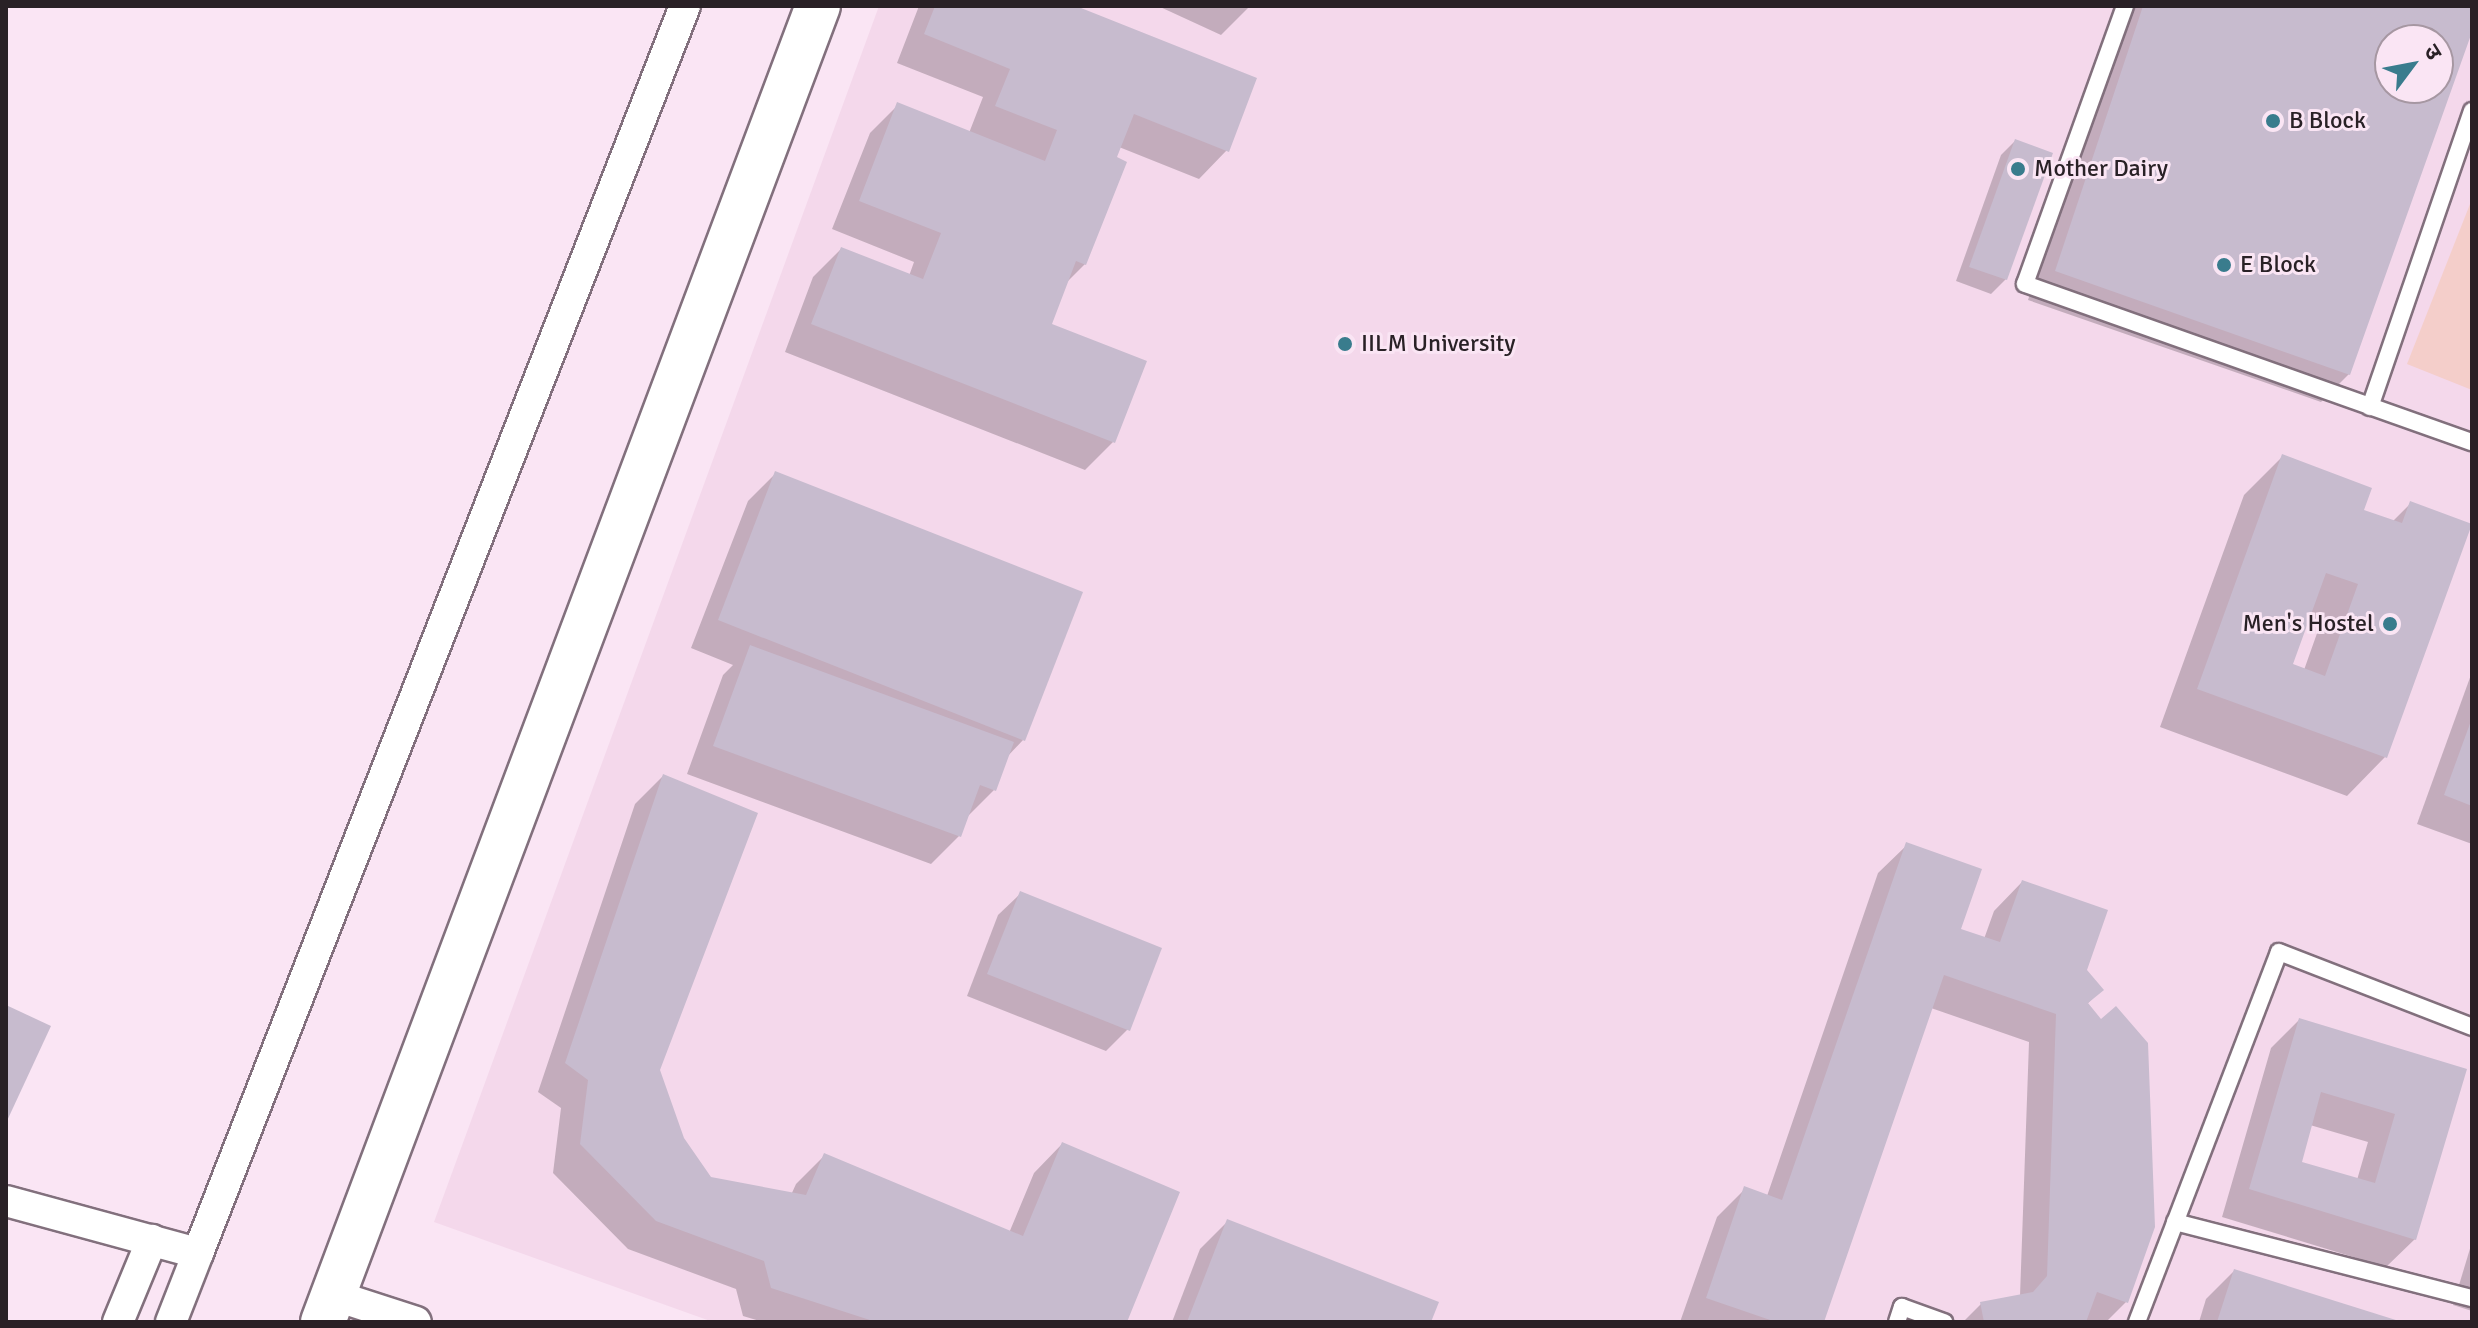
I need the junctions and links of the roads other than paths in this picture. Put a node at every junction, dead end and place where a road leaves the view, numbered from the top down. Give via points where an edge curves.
1 (685, 6) edge
2 (818, 6) edge
3 (2125, 6) edge
4 (2472, 111) edge
5 (2370, 407) junction
6 (2472, 442) edge
7 (2472, 1027) edge
8 (6, 1201) edge
9 (2175, 1222) junction
10 (152, 1240) junction
11 (198, 1253) junction
12 (2472, 1298) edge
13 (328, 1308) edge
14 (118, 1322) edge
15 (171, 1322) edge
16 (416, 1322) edge
17 (1897, 1322) edge
18 (1944, 1322) edge
19 (2137, 1322) edge

1 - 11 street
2 - 13 street
3 - 5 lane via 2025,284
4 - 5 lane
5 - 6 lane
7 - 9 lane via 2279,952
8 - 10 street
9 - 12 lane
9 - 19 lane
10 - 11 street
10 - 14 street
11 - 15 street
13 - 16 street
17 - 18 lane via 1902,1307

